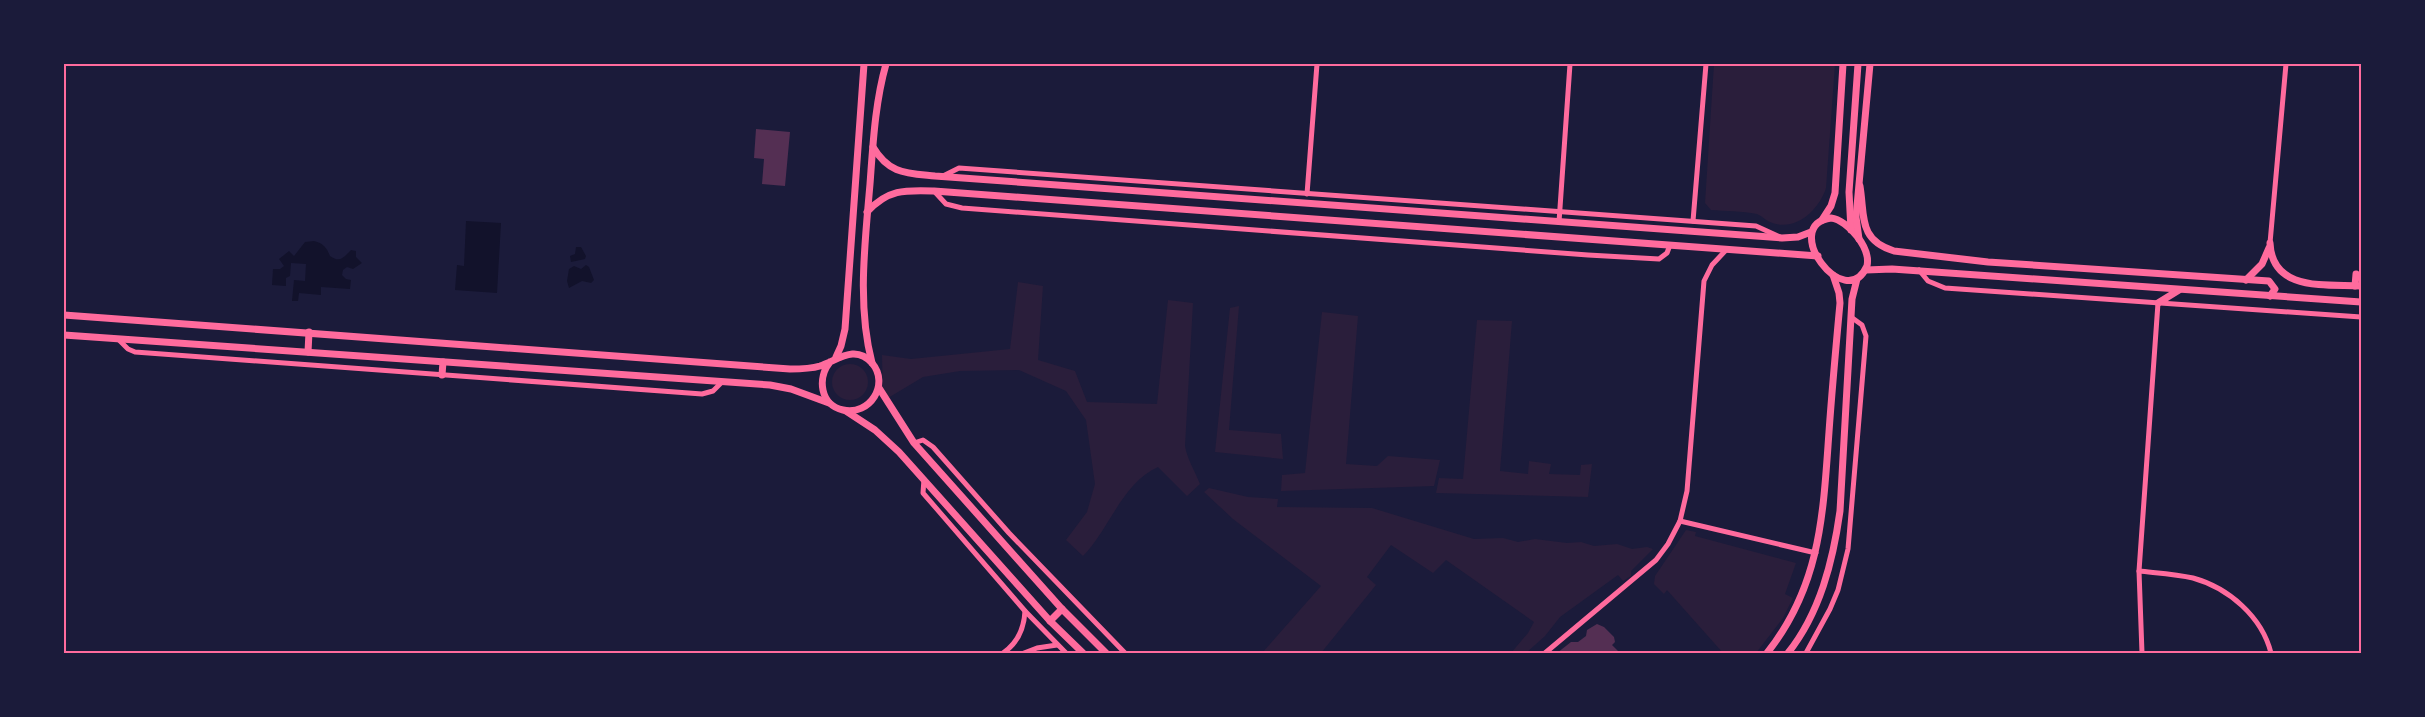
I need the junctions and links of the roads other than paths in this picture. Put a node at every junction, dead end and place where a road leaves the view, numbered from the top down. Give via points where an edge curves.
1 (864, 64) edge
2 (886, 64) edge
3 (1317, 64) edge
4 (1570, 64) edge
5 (1706, 64) edge
6 (1843, 64) edge
7 (1858, 64) edge
8 (1870, 64) edge
9 (2286, 64) edge
10 (872, 147) junction
11 (941, 177) junction
12 (1860, 186) junction
13 (934, 191) junction
14 (1307, 194) junction
15 (1367, 208) junction
16 (867, 212) junction
17 (1560, 213) junction
18 (1693, 221) junction
19 (1822, 221) junction
20 (1366, 222) junction
21 (1559, 222) junction
22 (1851, 231) junction
23 (1811, 232) junction
24 (1782, 238) junction
25 (1860, 242) junction
26 (2270, 243) junction
27 (1670, 245) junction
28 (1727, 249) junction
29 (1818, 256) junction
30 (1866, 270) junction
31 (1919, 270) junction
32 (2356, 274) dead end
33 (1832, 276) junction
34 (1857, 278) junction
35 (2246, 280) junction
36 (2358, 286) edge
37 (2180, 290) junction
38 (2270, 296) junction
39 (2361, 302) edge
40 (2158, 303) junction
41 (64, 315) edge
42 (1851, 317) junction
43 (2361, 317) edge
44 (309, 332) junction
45 (64, 335) edge
46 (118, 339) junction
47 (308, 352) junction
48 (833, 360) junction
49 (443, 362) junction
50 (872, 363) junction
51 (442, 375) junction
52 (722, 382) junction
53 (879, 388) junction
54 (831, 404) junction
55 (1831, 408) junction
56 (1846, 409) junction
57 (846, 411) junction
58 (914, 443) junction
59 (924, 478) junction
60 (1680, 521) junction
61 (1817, 553) junction
62 (2139, 571) junction
63 (1062, 609) junction
64 (1025, 611) junction
65 (1050, 621) junction
66 (1057, 645) junction
67 (1003, 653) edge
68 (1024, 653) edge
69 (1066, 653) edge
70 (1083, 653) edge
71 (1106, 653) edge
72 (1125, 653) edge
73 (1545, 653) edge
74 (1768, 653) edge
75 (1788, 653) edge
76 (1806, 653) edge
77 (2142, 653) edge
78 (2271, 653) edge

1 - 48 street via 845,329
2 - 10 street via 876,106
3 - 14 street
4 - 17 street
5 - 18 street
6 - 19 street via 1835,193
7 - 22 street via 1849,192
8 - 12 street
9 - 26 street
10 - 11 street via 888,167 900,172
10 - 16 street
11 - 14 street via 959,168
11 - 15 street
12 - 25 street via 1856,217
12 - 35 street via 1866,230 1881,246 1894,251 1988,262
13 - 16 street via 891,193
13 - 20 street
13 - 27 street via 946,204 962,208 1588,255 1659,259 1667,253
14 - 17 street
15 - 20 street
15 - 21 street
16 - 50 street via 863,306
17 - 18 street
17 - 21 street
18 - 24 street via 1756,226
19 - 22 street via 1836,219
19 - 23 street
20 - 27 street
21 - 24 street
22 - 25 street
23 - 24 street
23 - 29 street via 1811,243
25 - 30 street via 1868,257
26 - 35 street via 2262,264
26 - 36 street via 2276,266 2290,279 2303,283
27 - 28 street
28 - 29 street
28 - 60 street via 1712,265 1704,281 1687,492
29 - 33 street
30 - 31 street
30 - 34 street
31 - 37 street
31 - 40 street via 1928,281 1945,288
32 - 36 street
33 - 34 street via 1847,281
33 - 55 street via 1840,303
34 - 42 street
35 - 38 street via 2272,283 2274,292
37 - 38 street
37 - 40 street
38 - 39 street
40 - 43 street
40 - 62 street
41 - 44 street
42 - 56 street
42 - 76 street via 1862,324 1866,336 1848,549 1838,590
44 - 47 street
44 - 48 street via 790,369 809,369
45 - 46 street
46 - 47 street
46 - 51 street via 135,352
47 - 49 street
48 - 50 street via 843,354 859,355
48 - 54 street via 825,368 821,383 822,391
49 - 51 street
49 - 52 street
50 - 53 street
51 - 52 street via 702,394
52 - 54 street via 770,384 812,395
53 - 57 street via 871,403 855,411
53 - 58 street
54 - 57 street
55 - 56 street
55 - 61 street via 1824,510
56 - 75 street via 1840,511 1834,551 1820,597
57 - 59 street via 888,441
58 - 63 street
58 - 72 street via 923,440 933,447 1009,534
59 - 64 street via 923,493
59 - 65 street
60 - 61 street
60 - 73 street via 1664,550 1647,569
61 - 74 street via 1798,606
62 - 77 street
62 - 78 street via 2195,579 2215,586 2252,616
63 - 65 street
63 - 71 street
64 - 66 street
64 - 67 street via 1021,633
65 - 70 street
66 - 68 street
66 - 69 street

